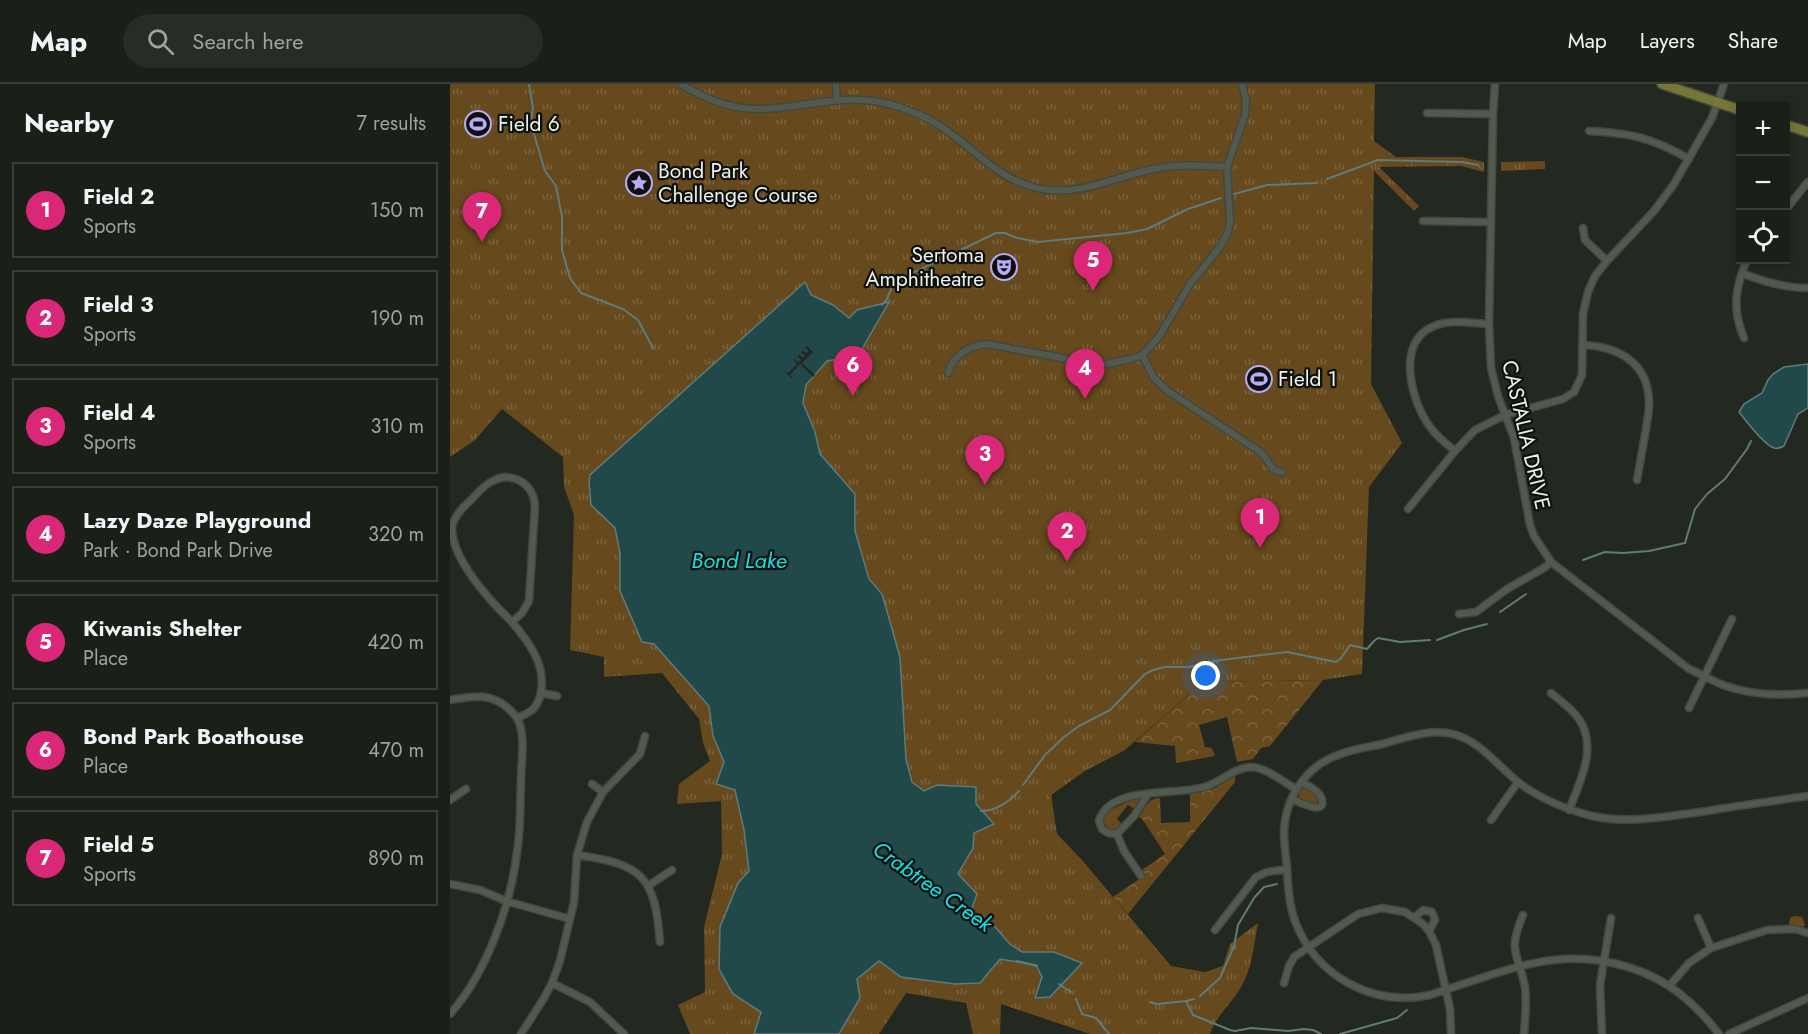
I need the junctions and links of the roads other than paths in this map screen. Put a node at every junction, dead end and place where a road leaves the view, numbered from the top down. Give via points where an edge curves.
1 (681, 84) edge
2 (836, 84) edge
3 (1242, 84) edge
4 (1495, 84) edge
5 (1662, 84) edge
6 (1724, 84) edge
7 (837, 99) junction
8 (1718, 103) junction
9 (1736, 109) edge
10 (1426, 113) dead end
11 (1493, 114) junction
12 (1790, 127) edge
13 (1588, 131) dead end
14 (1808, 132) edge
15 (1689, 159) junction
16 (1227, 167) junction
17 (1808, 182) edge
18 (1790, 203) edge
19 (1423, 221) dead end
20 (1491, 222) junction
21 (1583, 228) dead end
22 (1607, 261) junction
23 (1745, 264) edge
24 (1742, 273) junction
25 (1808, 288) edge
26 (1489, 324) junction
27 (1744, 338) dead end
28 (1582, 345) junction
29 (1142, 355) junction
30 (948, 373) dead end
31 (1505, 415) junction
32 (1455, 451) junction
33 (1282, 472) dead end
34 (1637, 480) dead end
35 (1408, 509) dead end
36 (1551, 562) junction
37 (1459, 614) dead end
38 (1732, 620) dead end
39 (512, 622) junction
40 (1705, 677) junction
41 (541, 693) junction
42 (1551, 693) dead end
43 (1808, 693) edge
44 (557, 696) dead end
45 (450, 700) edge
46 (1689, 708) dead end
47 (518, 718) junction
48 (645, 736) dead end
49 (1302, 782) junction
50 (1518, 782) junction
51 (592, 784) dead end
52 (466, 789) dead end
53 (1296, 789) junction
54 (603, 792) junction
55 (1148, 794) junction
56 (1808, 796) edge
57 (1292, 799) junction
58 (450, 800) edge
59 (1569, 810) junction
60 (1491, 820) dead end
61 (1117, 834) junction
62 (578, 855) junction
63 (1287, 869) junction
64 (672, 870) dead end
65 (1141, 876) dead end
66 (450, 884) edge
67 (648, 886) junction
68 (506, 901) junction
69 (1523, 915) dead end
70 (1414, 918) junction
71 (1611, 918) dead end
72 (1698, 918) dead end
73 (570, 919) junction
74 (1215, 930) dead end
75 (1429, 931) junction
76 (1808, 933) edge
77 (660, 942) dead end
78 (1308, 947) junction
79 (1711, 948) junction
80 (1604, 962) junction
81 (1519, 968) junction
82 (552, 983) junction
83 (1284, 983) dead end
84 (1669, 986) junction
85 (1446, 990) junction
86 (1808, 998) edge
87 (450, 1014) edge
88 (520, 1034) edge
89 (624, 1034) edge
90 (1451, 1034) edge
91 (1524, 1034) edge
92 (1602, 1034) edge
93 (1719, 1034) edge
94 (1729, 1034) edge

1 - 7 street via 718,102 743,108 772,109
2 - 7 street
3 - 16 street via 1245,115
4 - 11 street, CASTALIA DRIVE
5 - 8 main road
6 - 8 street
7 - 16 street via 884,103 917,114 944,128 1005,176 1041,189 1080,189 1173,166
8 - 9 main road
8 - 15 street
10 - 11 street
11 - 20 street, CASTALIA DRIVE
12 - 14 main road
13 - 15 street via 1643,137
15 - 22 street via 1654,211
16 - 29 street via 1230,221 1224,239 1190,284 1160,335
17 - 18 street
19 - 20 street
20 - 26 street, CASTALIA DRIVE
21 - 22 street via 1585,240
22 - 28 street via 1595,276 1586,298
23 - 24 street
24 - 25 street via 1776,285
24 - 27 street via 1736,309
26 - 31 street, CASTALIA DRIVE via 1493,382
26 - 32 street via 1433,326 1416,341 1411,354 1411,372 1422,414 1436,435
28 - 31 street via 1582,375 1570,395
28 - 34 street via 1599,345 1623,354 1638,368 1646,383 1650,405
29 - 30 street via 1094,364 987,344 962,351
29 - 33 street via 1154,378 1168,391 1262,453 1274,471
31 - 32 street via 1475,430
31 - 36 street, CASTALIA DRIVE via 1514,438 1530,525
32 - 35 street
36 - 37 street via 1476,612
36 - 40 street, CASTALIA DRIVE via 1673,658
38 - 40 street
39 - 39 street via 466,572 451,534 459,512 490,481 505,477 524,483 535,506 529,601
39 - 41 street via 540,664
40 - 43 street, CASTALIA DRIVE via 1755,693
40 - 46 street
41 - 44 street
41 - 47 street via 533,709
42 - 59 street via 1568,706 1587,737 1586,763
45 - 47 street via 493,698
47 - 68 street via 522,737 519,837
48 - 54 street via 640,754
49 - 50 street via 1316,767 1338,755 1438,732 1472,741
49 - 53 street
49 - 57 street via 1320,795 1321,803 1313,809
50 - 59 street
50 - 60 street
51 - 54 street
52 - 58 street
53 - 55 street via 1268,772 1249,767 1200,789
53 - 57 street
54 - 62 street via 587,822
55 - 61 street
55 - 61 street via 1121,799 1104,809 1099,821 1102,829
56 - 59 street via 1646,819 1607,818
57 - 63 street via 1284,832
61 - 65 street
62 - 67 street via 620,864
62 - 73 street
63 - 74 street via 1256,877
63 - 78 street via 1293,914
64 - 67 street
66 - 68 street
67 - 77 street via 657,908
68 - 73 street
68 - 87 street via 483,966
69 - 81 street via 1514,940
70 - 75 street
70 - 75 street via 1423,910 1432,912 1435,920
70 - 78 street via 1395,909 1366,911
71 - 80 street
72 - 79 street
73 - 82 street
75 - 85 street via 1438,950
76 - 79 street via 1795,928 1767,930
78 - 83 street via 1292,960
78 - 85 street via 1332,973 1365,992 1406,998
79 - 84 street via 1689,963
80 - 81 street via 1564,959
80 - 84 street via 1639,971
80 - 92 street via 1599,997
81 - 85 street
81 - 91 street via 1525,994
82 - 88 street
82 - 89 street via 590,1002
84 - 93 street
85 - 90 street
86 - 94 street

